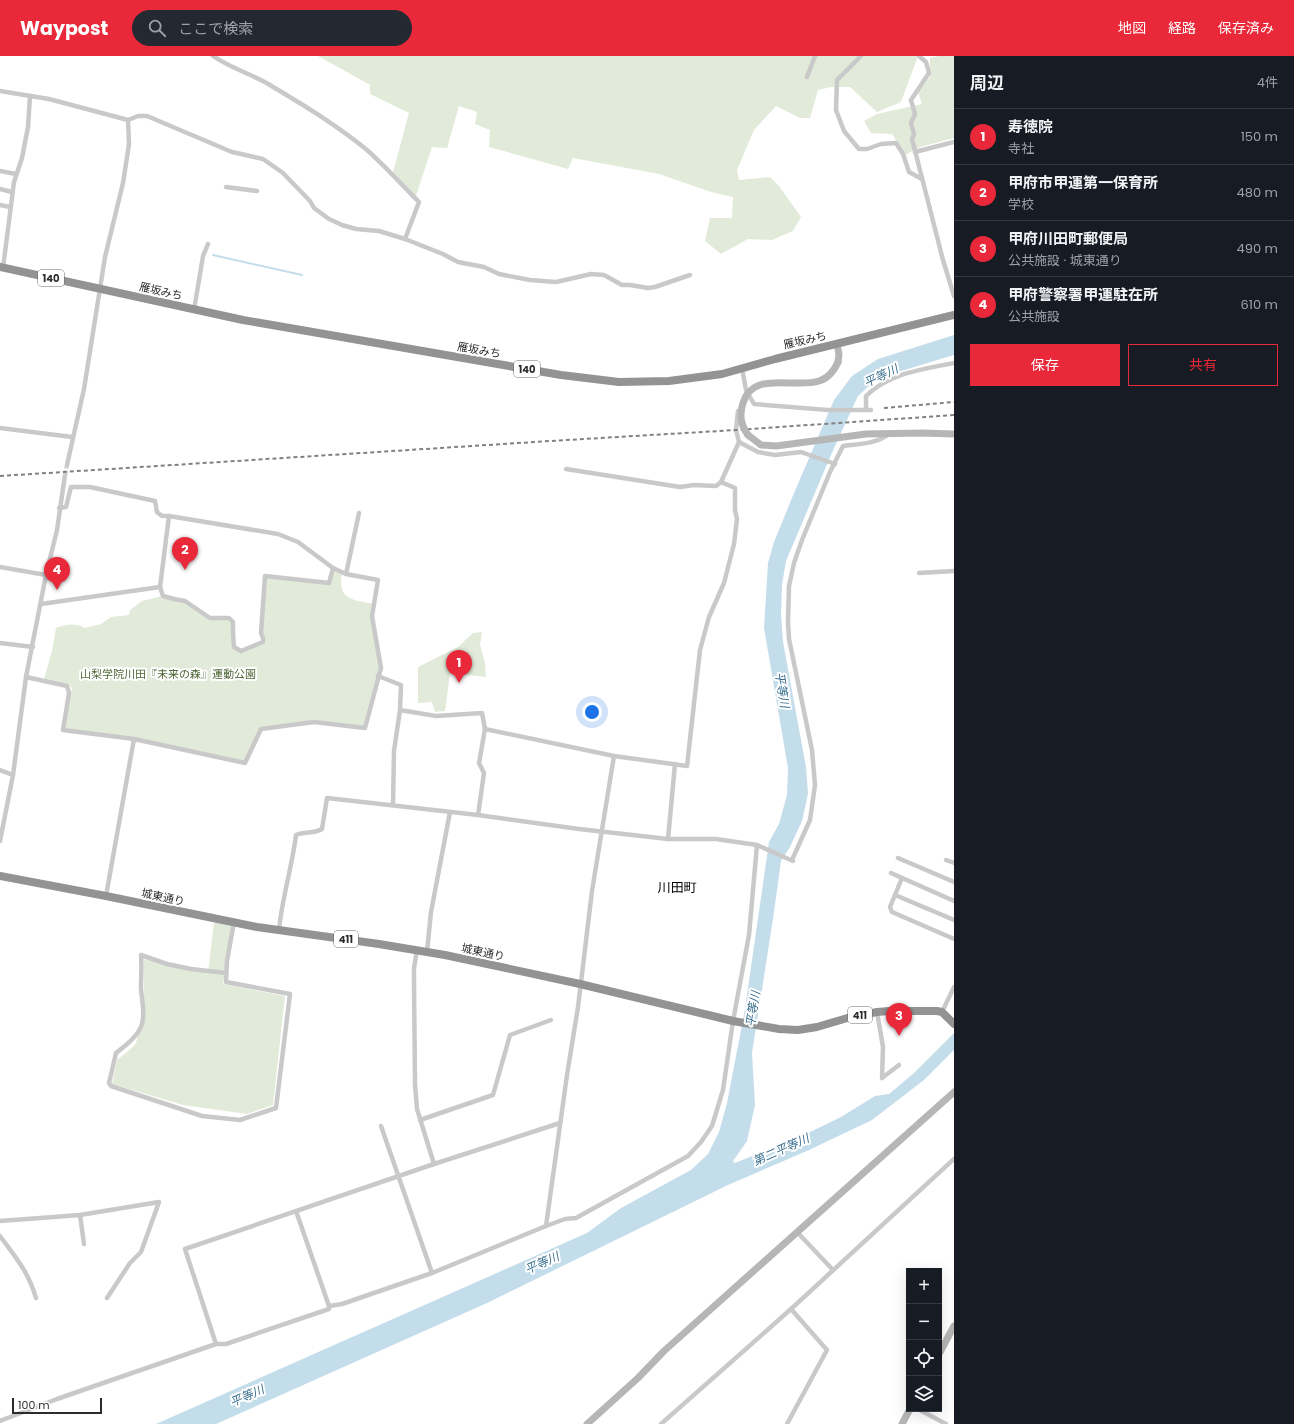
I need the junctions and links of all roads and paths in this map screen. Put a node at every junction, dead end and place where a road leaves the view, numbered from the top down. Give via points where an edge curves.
1 (213, 56) edge
2 (815, 56) edge
3 (861, 56) edge
4 (919, 56) edge
5 (807, 77) dead end
6 (0, 91) edge
7 (30, 96) junction
8 (128, 120) junction
9 (954, 142) edge
10 (915, 152) junction
11 (0, 171) edge
12 (16, 174) junction
13 (922, 180) junction
14 (226, 187) dead end
15 (0, 189) edge
16 (257, 191) dead end
17 (12, 192) junction
18 (0, 205) edge
19 (10, 207) junction
20 (405, 239) junction
21 (208, 244) dead end
22 (2, 267) edge
23 (690, 275) dead end
24 (100, 288) junction
25 (954, 296) edge
26 (194, 310) junction
27 (954, 315) edge
28 (837, 344) junction
29 (954, 363) edge
30 (742, 368) junction
31 (746, 390) junction
32 (0, 428) edge
33 (890, 433) junction
34 (954, 434) edge
35 (72, 437) junction
36 (739, 442) junction
37 (832, 463) junction
38 (67, 465) tunnel mouth
39 (566, 469) dead end
40 (65, 474) tunnel mouth
41 (721, 482) junction
42 (59, 508) junction
43 (359, 513) dead end
44 (168, 516) junction
45 (0, 567) edge
46 (333, 568) junction
47 (954, 571) edge
48 (919, 573) dead end
49 (346, 574) junction
50 (46, 575) junction
51 (160, 587) junction
52 (41, 604) junction
53 (0, 643) edge
54 (33, 647) junction
55 (378, 676) junction
56 (26, 677) junction
57 (400, 710) junction
58 (485, 729) junction
59 (134, 739) junction
60 (614, 756) junction
61 (675, 764) junction
62 (0, 770) edge
63 (13, 775) junction
64 (393, 805) junction
65 (450, 812) junction
66 (478, 815) junction
67 (602, 831) junction
68 (668, 838) junction
69 (0, 841) edge
70 (757, 845) junction
71 (898, 858) dead end
72 (946, 860) dead end
73 (954, 863) edge
74 (891, 873) dead end
75 (954, 874) edge
76 (0, 876) edge
77 (902, 878) junction
78 (953, 881) edge
79 (895, 894) junction
80 (106, 896) junction
81 (954, 901) edge
82 (954, 920) edge
83 (234, 922) junction
84 (279, 930) junction
85 (954, 939) edge
86 (417, 950) junction
87 (427, 952) junction
88 (226, 973) junction
89 (580, 984) junction
90 (954, 987) edge
91 (876, 1012) junction
92 (942, 1012) junction
93 (552, 1020) dead end
94 (735, 1021) junction
95 (954, 1024) edge
96 (899, 1065) dead end
97 (954, 1092) edge
98 (420, 1120) junction
99 (560, 1123) junction
100 (382, 1126) dead end
101 (954, 1159) edge
102 (434, 1164) junction
103 (399, 1176) junction
104 (296, 1211) junction
105 (80, 1215) junction
106 (0, 1221) edge
107 (546, 1226) junction
108 (798, 1233) junction
109 (0, 1236) edge
110 (84, 1244) dead end
111 (832, 1270) junction
112 (432, 1273) junction
113 (36, 1298) dead end
114 (107, 1298) dead end
115 (329, 1306) junction
116 (791, 1309) junction
117 (954, 1326) edge
118 (216, 1344) junction
119 (942, 1348) edge
120 (908, 1412) edge
121 (924, 1412) edge
122 (0, 1421) edge
123 (587, 1424) edge
124 (661, 1424) edge
125 (787, 1424) edge
126 (902, 1424) edge
127 (946, 1424) edge

1 - 20 street via 226,65 267,83 333,124 368,151 419,202
2 - 5 street
3 - 13 street via 837,80 836,110 844,131 860,149 896,143 909,172
4 - 10 street via 926,62 929,73 911,100 915,114 911,123
6 - 7 street
7 - 8 street via 56,100
7 - 12 street via 28,127
8 - 20 street via 147,116 232,152 263,159 283,173 314,208 329,219 356,229
8 - 24 street via 129,144 123,183
9 - 10 street
10 - 13 street
11 - 12 street
12 - 17 street
13 - 25 street
14 - 16 street
15 - 17 street
17 - 19 street
18 - 19 street
19 - 22 street
20 - 23 street via 458,262 530,280 556,282 591,274 609,277 622,285 648,288
21 - 26 street via 203,256
22 - 24 highway, 雁坂みち / 140
24 - 26 highway, 雁坂みち / 140
24 - 35 street via 84,389
26 - 30 highway, 雁坂みち / 140 via 597,380 669,381 703,377
27 - 28 highway, 雁坂みち / 140
28 - 30 highway, 雁坂みち / 140
28 - 33 street, bridge via 839,354 835,369 820,381 767,383 753,389 740,410 741,423 748,435 756,442 768,446 784,446 845,436
29 - 31 street via 914,371 886,381 866,396 868,410 828,410 754,404
30 - 31 street
31 - 36 street via 741,399 736,426
32 - 35 street
33 - 34 street
33 - 37 street via 875,441 844,446
35 - 38 street
36 - 37 street via 758,452 775,455 801,452
36 - 41 street
37 - 70 street via 794,563 789,586 789,639 812,750 815,785 810,820 792,859
39 - 41 street via 680,487 716,486
40 - 42 street
41 - 61 street via 735,488 737,519 734,544 724,583 709,617 700,650 686,766
42 - 44 street via 66,507 71,487 90,487 155,501 157,512 162,516
42 - 50 street via 57,530
43 - 49 street
44 - 46 street via 278,534 298,542
44 - 51 street
45 - 50 street
46 - 49 street
46 - 51 street via 329,583 265,576 261,633 263,642 241,651 234,647 233,622 229,618 210,618 185,601 163,596
47 - 48 street
49 - 55 street via 378,580 372,616 381,668
50 - 52 street
51 - 52 street
52 - 54 street
53 - 54 street
54 - 56 street
55 - 57 street via 401,685
55 - 59 street via 365,728 314,722 261,729 245,763
56 - 59 street via 68,686 63,730
56 - 63 street
57 - 58 street via 436,716 482,713
57 - 64 street via 394,751
58 - 60 street
58 - 66 street via 479,763 484,773
59 - 80 street
60 - 61 street
60 - 67 street
61 - 68 street
62 - 63 street
63 - 69 street
64 - 65 street
64 - 84 street via 327,798 322,829 318,832 302,832 296,835
65 - 66 street
65 - 87 street via 431,912
66 - 67 street
67 - 68 street
67 - 89 street
68 - 70 street via 716,839
70 - 94 street via 749,935
71 - 78 street
72 - 73 street
74 - 77 street
75 - 78 street
76 - 80 highway, 城東通り / 411
77 - 79 street
77 - 81 street
79 - 82 street
79 - 85 street via 890,907 892,912
80 - 83 highway, 城東通り / 411
83 - 84 highway, 城東通り / 411
83 - 88 street
84 - 86 highway, 城東通り / 411
86 - 87 highway, 城東通り / 411
86 - 98 street via 414,968 415,1085
87 - 89 highway, 城東通り / 411
88 - 88 street via 226,982 290,994 276,1108 240,1120 202,1116 108,1083 116,1053 128,1044 140,1029 143,1019 141,955 167,964
89 - 94 highway, 城東通り / 411
89 - 99 street
90 - 92 street
91 - 92 highway, 城東通り / 411
91 - 94 highway, 城東通り / 411 via 798,1030
91 - 96 street via 883,1047 882,1078
92 - 95 highway
93 - 98 street via 510,1036 493,1095
94 - 107 street via 723,1090 712,1126 701,1142 688,1156 576,1218
97 - 108 street
98 - 102 street
99 - 102 street
99 - 107 street
100 - 103 street
101 - 111 street
102 - 103 street
103 - 104 street
103 - 112 street
104 - 115 street
104 - 118 street via 185,1249
105 - 106 street
105 - 110 street
105 - 114 street via 159,1202 141,1252 130,1263
107 - 112 street
108 - 111 street
108 - 123 street via 664,1351
109 - 113 street via 25,1270
111 - 116 street
112 - 115 street via 342,1304
115 - 118 street via 329,1309 226,1344
116 - 124 street
116 - 125 street via 827,1350
117 - 119 street
118 - 122 street
120 - 126 street
121 - 127 street

